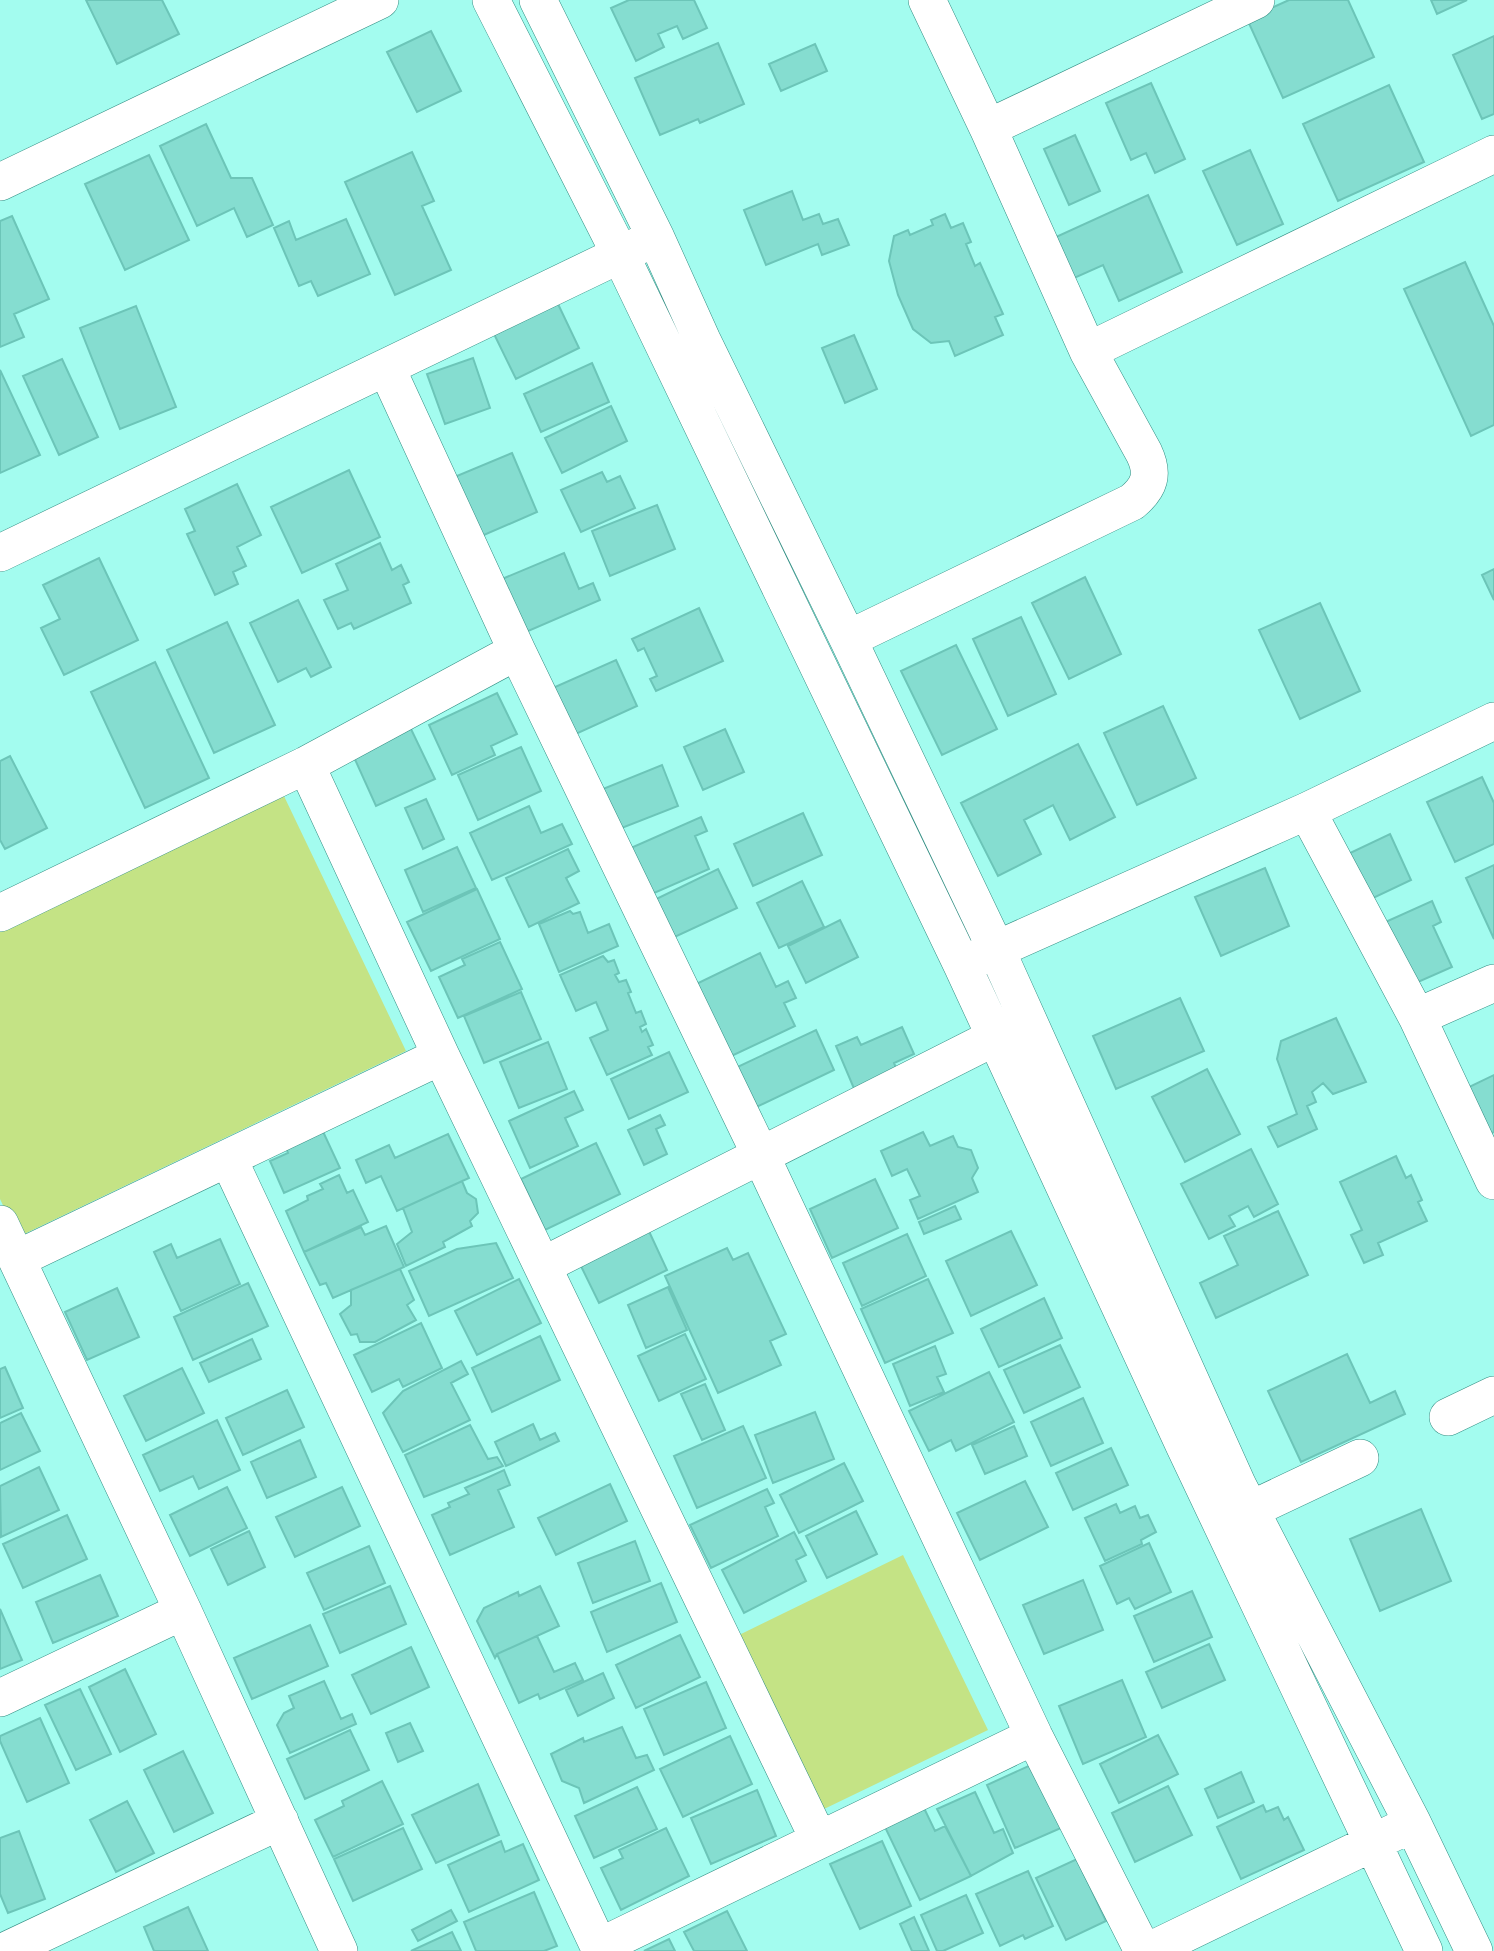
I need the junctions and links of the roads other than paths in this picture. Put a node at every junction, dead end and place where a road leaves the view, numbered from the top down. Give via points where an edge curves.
1 (380, 0) edge
2 (491, 0) edge
3 (538, 0) edge
4 (927, 0) edge
5 (1256, 0) edge
6 (988, 128) junction
7 (1494, 154) edge
8 (0, 182) edge
9 (656, 238) junction
10 (620, 254) junction
11 (1088, 351) junction
12 (387, 369) junction
13 (0, 554) edge
14 (848, 639) junction
15 (517, 651) junction
16 (1494, 721) edge
17 (306, 765) junction
18 (1307, 811) junction
19 (0, 913) edge
20 (996, 949) junction
21 (962, 965) junction
22 (1494, 983) edge
23 (1417, 1017) junction
24 (1028, 1020) junction
25 (995, 1038) junction
26 (441, 1056) junction
27 (761, 1156) junction
28 (228, 1158) junction
29 (1494, 1181) edge
30 (0, 1223) edge
31 (17, 1259) junction
32 (544, 1265) junction
33 (1494, 1395) edge
34 (1448, 1417) dead end
35 (1360, 1458) dead end
36 (1250, 1510) junction
37 (183, 1611) junction
38 (0, 1698) edge
39 (1034, 1735) junction
40 (280, 1821) junction
41 (1412, 1822) junction
42 (818, 1840) junction
43 (1374, 1843) junction
44 (600, 1949) edge
45 (5, 1951) edge
46 (339, 1951) edge
47 (1143, 1951) edge
48 (1149, 1951) edge
49 (1424, 1951) edge
50 (1474, 1951) edge

1 - 8 street
2 - 10 street
3 - 9 street
4 - 6 street
5 - 6 street
6 - 11 street
7 - 11 street
9 - 10 street
9 - 14 street
10 - 12 street
10 - 21 street
11 - 14 street via 1148,461 1150,483 1142,494
12 - 13 street
12 - 15 street
14 - 20 street
15 - 17 street
15 - 27 street
16 - 18 street
17 - 19 street
17 - 26 street
18 - 20 street
18 - 23 street
20 - 21 street
20 - 24 street
21 - 25 street
22 - 23 street
23 - 29 street
24 - 25 street
24 - 36 street
25 - 27 street
25 - 43 street
26 - 28 street
26 - 32 street
27 - 32 street
27 - 39 street
28 - 31 street
28 - 44 street
30 - 31 street
31 - 37 street
32 - 42 street
33 - 34 street
35 - 36 street
36 - 41 street
37 - 38 street
37 - 40 street
39 - 42 street
39 - 47 street
40 - 45 street
40 - 46 street
41 - 43 street
41 - 50 street
42 - 44 street
43 - 48 street
43 - 49 street

